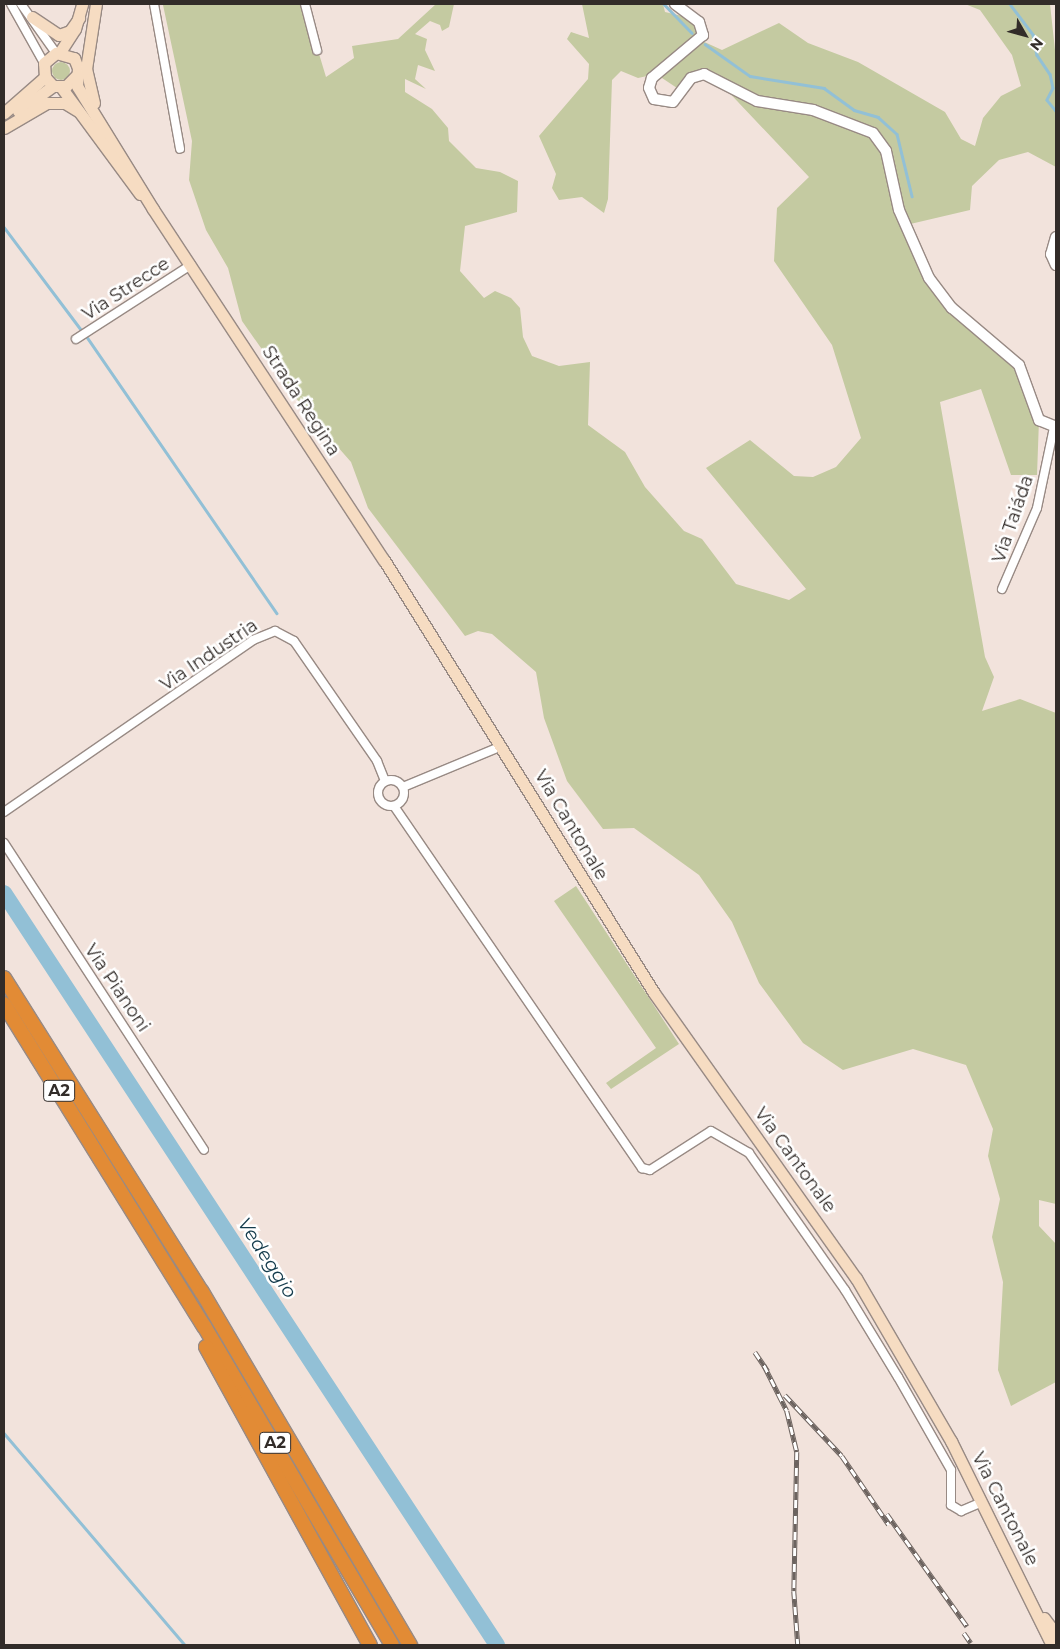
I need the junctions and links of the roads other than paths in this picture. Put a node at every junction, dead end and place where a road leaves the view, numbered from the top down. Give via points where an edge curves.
1 (11, 4) edge
2 (21, 4) edge
3 (82, 4) edge
4 (90, 4) edge
5 (96, 4) edge
6 (154, 4) edge
7 (305, 4) edge
8 (675, 4) edge
9 (32, 17) junction
10 (78, 18) junction
11 (317, 50) dead end
12 (58, 52) junction
13 (44, 64) junction
14 (78, 71) junction
15 (45, 77) junction
16 (57, 86) junction
17 (4, 113) edge
18 (86, 118) junction
19 (4, 120) edge
20 (4, 128) edge
21 (180, 149) dead end
22 (121, 153) junction
23 (153, 208) junction
24 (1056, 237) edge
25 (191, 265) junction
26 (1056, 265) edge
27 (76, 339) dead end
28 (1055, 427) edge
29 (1002, 589) dead end
30 (502, 746) junction
31 (385, 781) junction
32 (403, 787) junction
33 (394, 806) junction
34 (4, 812) edge
35 (4, 843) edge
36 (4, 978) edge
37 (4, 1004) edge
38 (204, 1150) dead end
39 (154, 1244) junction
40 (324, 1496) junction
41 (982, 1502) junction
42 (1036, 1609) junction
43 (1056, 1634) edge
44 (370, 1645) edge
45 (392, 1645) edge
46 (410, 1645) edge
47 (421, 1645) edge
48 (1052, 1645) edge

1 - 13 street
2 - 9 street
3 - 10 main road
4 - 14 main road, Strada Regina
5 - 22 main road via 86,78
6 - 21 street
7 - 11 street
8 - 28 street via 699,22 703,35 652,78 649,88 654,99 673,102 691,78 704,74 757,100 820,112 872,134 886,151 899,210 929,278 952,308 1019,365 1039,420
9 - 10 main road via 59,35 70,32
9 - 12 street
10 - 12 main road
12 - 13 main road
12 - 14 main road via 70,55
13 - 15 main road
14 - 16 main road via 72,84
14 - 22 main road, Strada Regina via 79,90
15 - 16 main road
15 - 17 main road
16 - 18 main road
16 - 19 main road
18 - 20 main road via 72,106 52,102
18 - 23 main road
22 - 23 main road, Strada Regina
23 - 25 main road, Strada Regina
24 - 26 street via 1051,254
25 - 27 street, Via Strecce
25 - 30 main road, Strada Regina
28 - 29 street, Via Taiáda via 1037,508
30 - 32 street
30 - 41 main road, Via Cantonale via 654,993 872,1303
31 - 32 street via 393,779
31 - 33 street via 377,791 378,799
31 - 34 street, Via Industria via 377,761 294,641 275,631 253,640
32 - 33 street via 402,800
33 - 41 street via 642,1168 650,1170 711,1131 737,1142 755,1160 845,1290 951,1470 951,1505 961,1511
35 - 38 street, Via Pianoni
36 - 40 highway, A2 via 145,1198
37 - 39 highway, A2
39 - 44 highway, A2 via 180,1300
39 - 45 highway, A2
40 - 46 highway, A2
40 - 47 highway, A2 via 350,1526
41 - 42 main road, Via Cantonale
42 - 43 main road, Via Cantonale
42 - 48 main road, Via Cantonale

